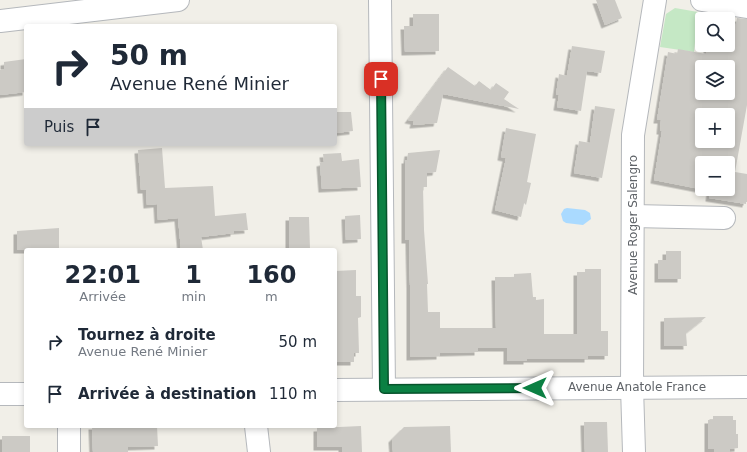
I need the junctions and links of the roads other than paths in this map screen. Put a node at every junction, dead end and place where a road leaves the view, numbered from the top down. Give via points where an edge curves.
1 (178, 0) edge
2 (380, 0) edge
3 (655, 0) edge
4 (702, 0) edge
5 (747, 7) edge
6 (0, 21) edge
7 (633, 216) junction
8 (724, 218) dead end
9 (632, 387) junction
10 (747, 387) edge
11 (384, 389) junction
12 (337, 390) edge
13 (0, 394) edge
14 (24, 394) edge
15 (69, 428) edge
16 (256, 428) edge
17 (69, 452) edge
18 (259, 452) edge
19 (634, 452) edge

1 - 6 street
2 - 11 street
3 - 7 street, Avenue Roger Salengro via 633,135
4 - 5 street
7 - 8 street
7 - 9 street, Avenue Roger Salengro
9 - 10 street, Avenue Anatole France
9 - 11 street, Avenue Anatole France
9 - 19 street, Avenue Roger Salengro
11 - 12 street, Avenue Anatole France
13 - 14 street
15 - 17 street
16 - 18 street

